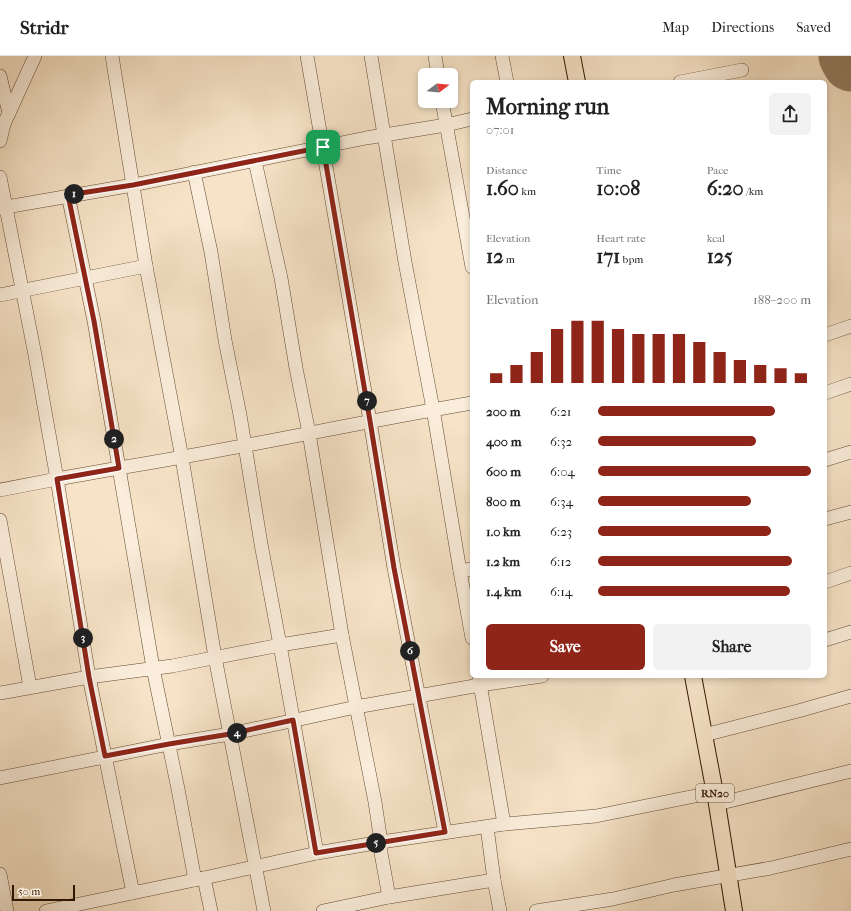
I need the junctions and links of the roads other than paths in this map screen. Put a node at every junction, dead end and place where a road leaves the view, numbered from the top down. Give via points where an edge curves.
1 (35, 56) edge
2 (112, 56) edge
3 (307, 56) edge
4 (371, 56) edge
5 (435, 56) edge
6 (502, 56) edge
7 (572, 56) edge
8 (437, 68) edge
9 (742, 70) dead end
10 (0, 76) edge
11 (507, 80) edge
12 (578, 80) edge
13 (690, 80) edge
14 (443, 108) edge
15 (470, 119) edge
16 (4, 120) edge
17 (446, 125) junction
18 (385, 136) junction
19 (0, 141) edge
20 (323, 147) junction
21 (255, 161) junction
22 (194, 172) junction
23 (0, 177) edge
24 (133, 185) junction
25 (68, 195) junction
26 (3, 207) edge
27 (470, 256) edge
28 (146, 266) junction
29 (85, 277) junction
30 (22, 290) junction
31 (0, 295) edge
32 (851, 326) edge
33 (827, 334) edge
34 (851, 384) edge
35 (827, 392) edge
36 (470, 403) edge
37 (433, 409) junction
38 (370, 421) junction
39 (309, 432) junction
40 (245, 445) junction
41 (851, 452) edge
42 (182, 458) junction
43 (827, 459) edge
44 (119, 468) junction
45 (57, 479) junction
46 (0, 490) edge
47 (851, 512) edge
48 (827, 519) edge
49 (0, 520) edge
50 (466, 570) edge
51 (851, 573) edge
52 (827, 581) edge
53 (470, 613) edge
54 (851, 632) edge
55 (342, 635) junction
56 (827, 639) edge
57 (280, 645) junction
58 (215, 656) junction
59 (153, 668) junction
60 (89, 677) junction
61 (511, 678) edge
62 (693, 678) edge
63 (480, 680) edge
64 (30, 687) junction
65 (0, 693) edge
66 (418, 696) junction
67 (851, 696) edge
68 (356, 707) junction
69 (293, 720) junction
70 (230, 734) junction
71 (704, 735) junction
72 (169, 744) junction
73 (105, 756) junction
74 (851, 771) edge
75 (0, 778) edge
76 (716, 798) junction
77 (504, 824) junction
78 (487, 827) junction
79 (445, 832) junction
80 (381, 842) junction
81 (851, 849) edge
82 (316, 853) junction
83 (255, 867) junction
84 (0, 874) edge
85 (728, 876) junction
86 (200, 879) junction
87 (494, 880) junction
88 (133, 893) junction
89 (389, 897) junction
90 (7, 911) edge
91 (46, 911) edge
92 (212, 911) edge
93 (264, 911) edge
94 (323, 911) edge
95 (500, 911) edge
96 (536, 911) edge
97 (734, 911) edge

1 - 16 street
2 - 24 street
3 - 20 street
4 - 18 street
5 - 8 street
6 - 11 street
7 - 12 main road
9 - 13 street
10 - 16 street
14 - 17 street
15 - 17 street
16 - 19 street
17 - 18 street
17 - 27 street
18 - 20 street
18 - 37 street via 405,262
20 - 21 street
20 - 38 street
21 - 22 street
21 - 39 street via 281,278
22 - 24 street
22 - 40 street via 211,252
23 - 26 street
24 - 25 street
24 - 28 street
25 - 26 street
25 - 29 street
26 - 30 street
28 - 29 street
28 - 42 street
29 - 30 street
29 - 44 street
30 - 31 street
30 - 45 street
32 - 33 street
34 - 35 street
36 - 37 street
37 - 38 street
37 - 50 street
38 - 39 street
38 - 66 street
39 - 40 street
39 - 55 street
40 - 42 street
40 - 57 street
41 - 43 street
42 - 44 street
42 - 58 street
44 - 45 street
44 - 59 street
45 - 46 street
45 - 60 street
47 - 48 street
49 - 64 street
50 - 53 street
51 - 52 street
54 - 56 street
55 - 57 street
55 - 68 street
57 - 58 street
57 - 69 street
58 - 59 street
58 - 70 street
59 - 60 street
59 - 72 street
60 - 64 street
60 - 73 street
61 - 63 street
62 - 71 main road, RN20
63 - 66 street
63 - 77 street
64 - 65 street
66 - 68 street
66 - 79 street
67 - 71 street
68 - 69 street
68 - 80 street
69 - 70 street
69 - 82 street
70 - 72 street
70 - 83 street
71 - 76 main road, RN20
72 - 73 street
72 - 86 street
73 - 75 street
73 - 88 street
74 - 76 street
76 - 77 street via 596,816
76 - 85 main road, RN20
77 - 78 street
78 - 79 street
78 - 87 street
79 - 80 street
80 - 82 street
80 - 89 street
81 - 85 street
82 - 83 street
83 - 86 street
83 - 93 street
84 - 90 street
85 - 96 street via 674,884 613,899
85 - 97 main road, RN20
86 - 88 street
86 - 92 street
87 - 89 street
87 - 95 street
88 - 91 street
89 - 94 street

